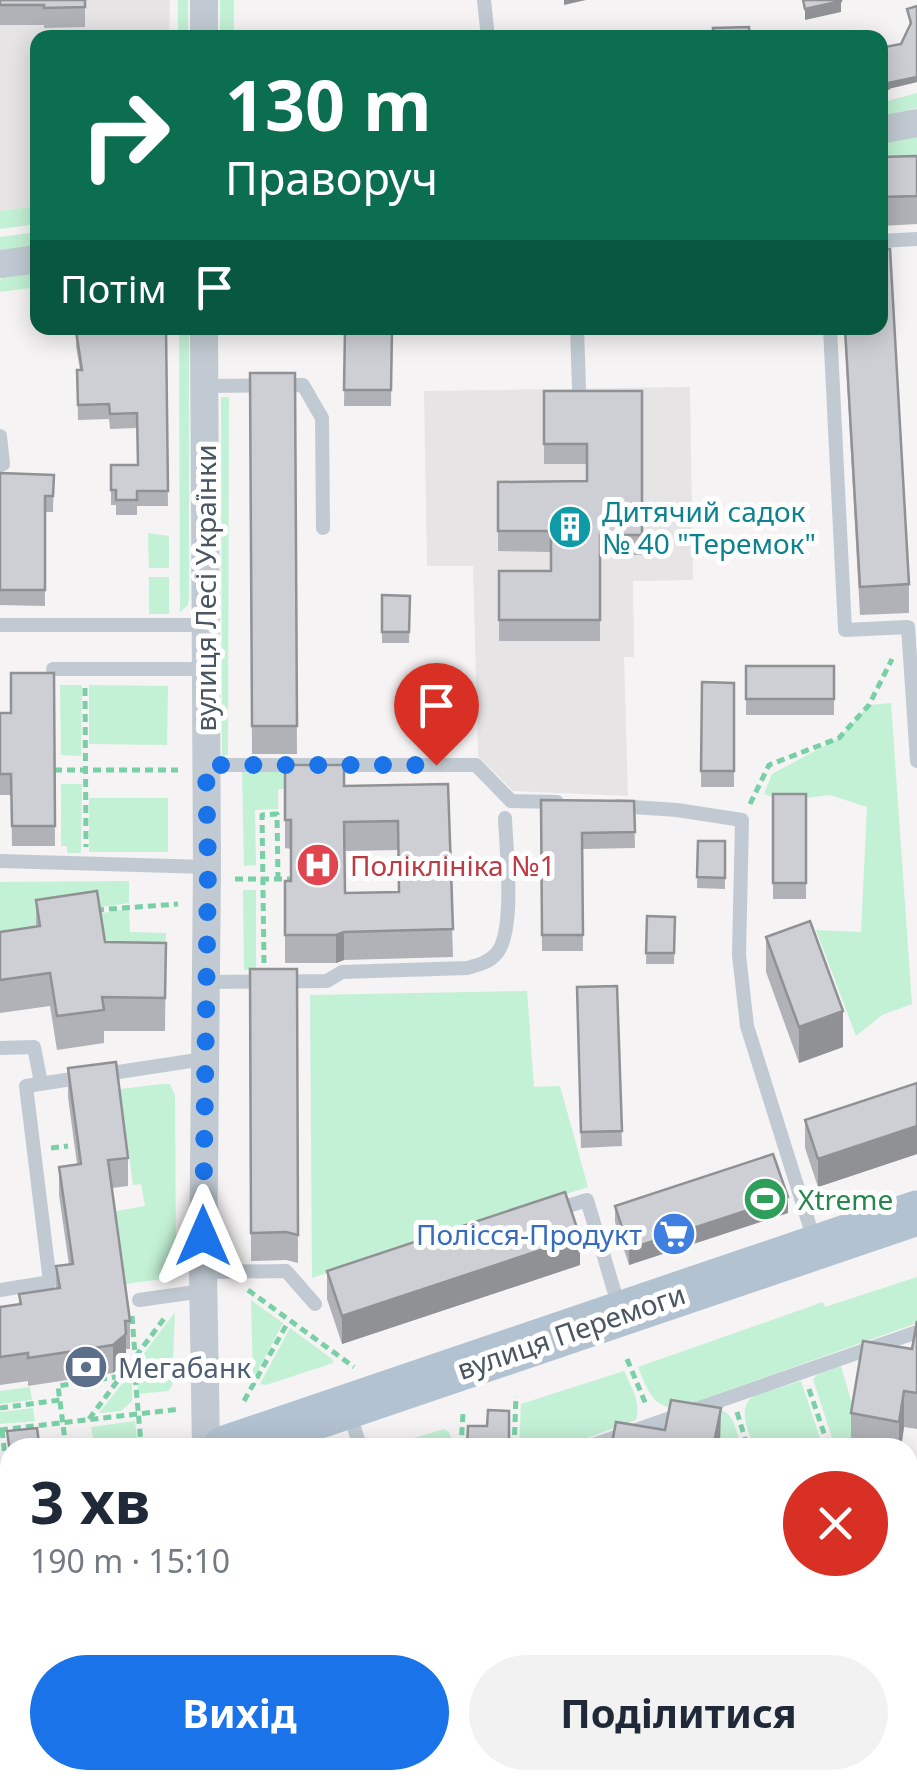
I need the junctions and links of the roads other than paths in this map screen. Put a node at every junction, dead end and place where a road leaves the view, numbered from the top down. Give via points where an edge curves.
1 (204, 0) edge
2 (484, 0) edge
3 (204, 30) edge
4 (487, 30) edge
5 (917, 123) edge
6 (888, 128) edge
7 (917, 239) edge
8 (888, 241) edge
9 (30, 260) edge
10 (0, 264) edge
11 (204, 335) edge
12 (577, 335) edge
13 (830, 335) edge
14 (205, 386) junction
15 (579, 388) edge
16 (0, 436) edge
17 (0, 464) edge
18 (323, 528) dead end
19 (0, 625) edge
20 (205, 625) junction
21 (206, 669) junction
22 (54, 670) edge
23 (917, 762) edge
24 (206, 765) junction
25 (571, 802) edge
26 (606, 805) edge
27 (505, 818) dead end
28 (0, 861) edge
29 (208, 868) junction
30 (206, 982) junction
31 (0, 1048) edge
32 (204, 1058) junction
33 (41, 1083) junction
34 (917, 1213) edge
35 (530, 1218) edge
36 (917, 1231) edge
37 (816, 1248) junction
38 (203, 1282) junction
39 (0, 1290) edge
40 (135, 1302) road end
41 (315, 1304) dead end
42 (621, 1314) junction
43 (917, 1332) edge
44 (357, 1435) edge
45 (206, 1438) edge
46 (255, 1438) edge
47 (612, 1438) edge

1 - 3 street
2 - 4 lane
5 - 6 street
7 - 8 lane
9 - 10 street
11 - 14 street, вулиця Лесі Українки
12 - 15 lane
13 - 23 lane via 844,630 908,627
14 - 18 lane via 303,385 322,418
14 - 20 street, вулиця Лесі Українки
16 - 17 lane
19 - 20 lane
20 - 21 street, вулиця Лесі Українки
21 - 22 lane
21 - 24 street, вулиця Лесі Українки
24 - 25 lane via 476,765 511,801
24 - 29 street, вулиця Лесі Українки
26 - 37 lane via 742,820 739,955 747,1026
27 - 30 lane via 508,922 497,954 484,963 342,972 327,981
28 - 29 lane
29 - 30 street, вулиця Лесі Українки
30 - 32 street, вулиця Лесі Українки
31 - 33 lane via 34,1047
32 - 33 lane
32 - 38 street, вулиця Лесі Українки
33 - 39 lane via 26,1086 50,1282
34 - 37 main road, вулиця Перемоги
35 - 42 lane via 587,1200
36 - 44 main road, вулиця Перемоги via 622,1333
37 - 42 main road, вулиця Перемоги
38 - 40 lane
38 - 41 lane via 286,1271
38 - 45 street, вулиця Лесі Українки
42 - 46 main road, вулиця Перемоги
43 - 47 lane

